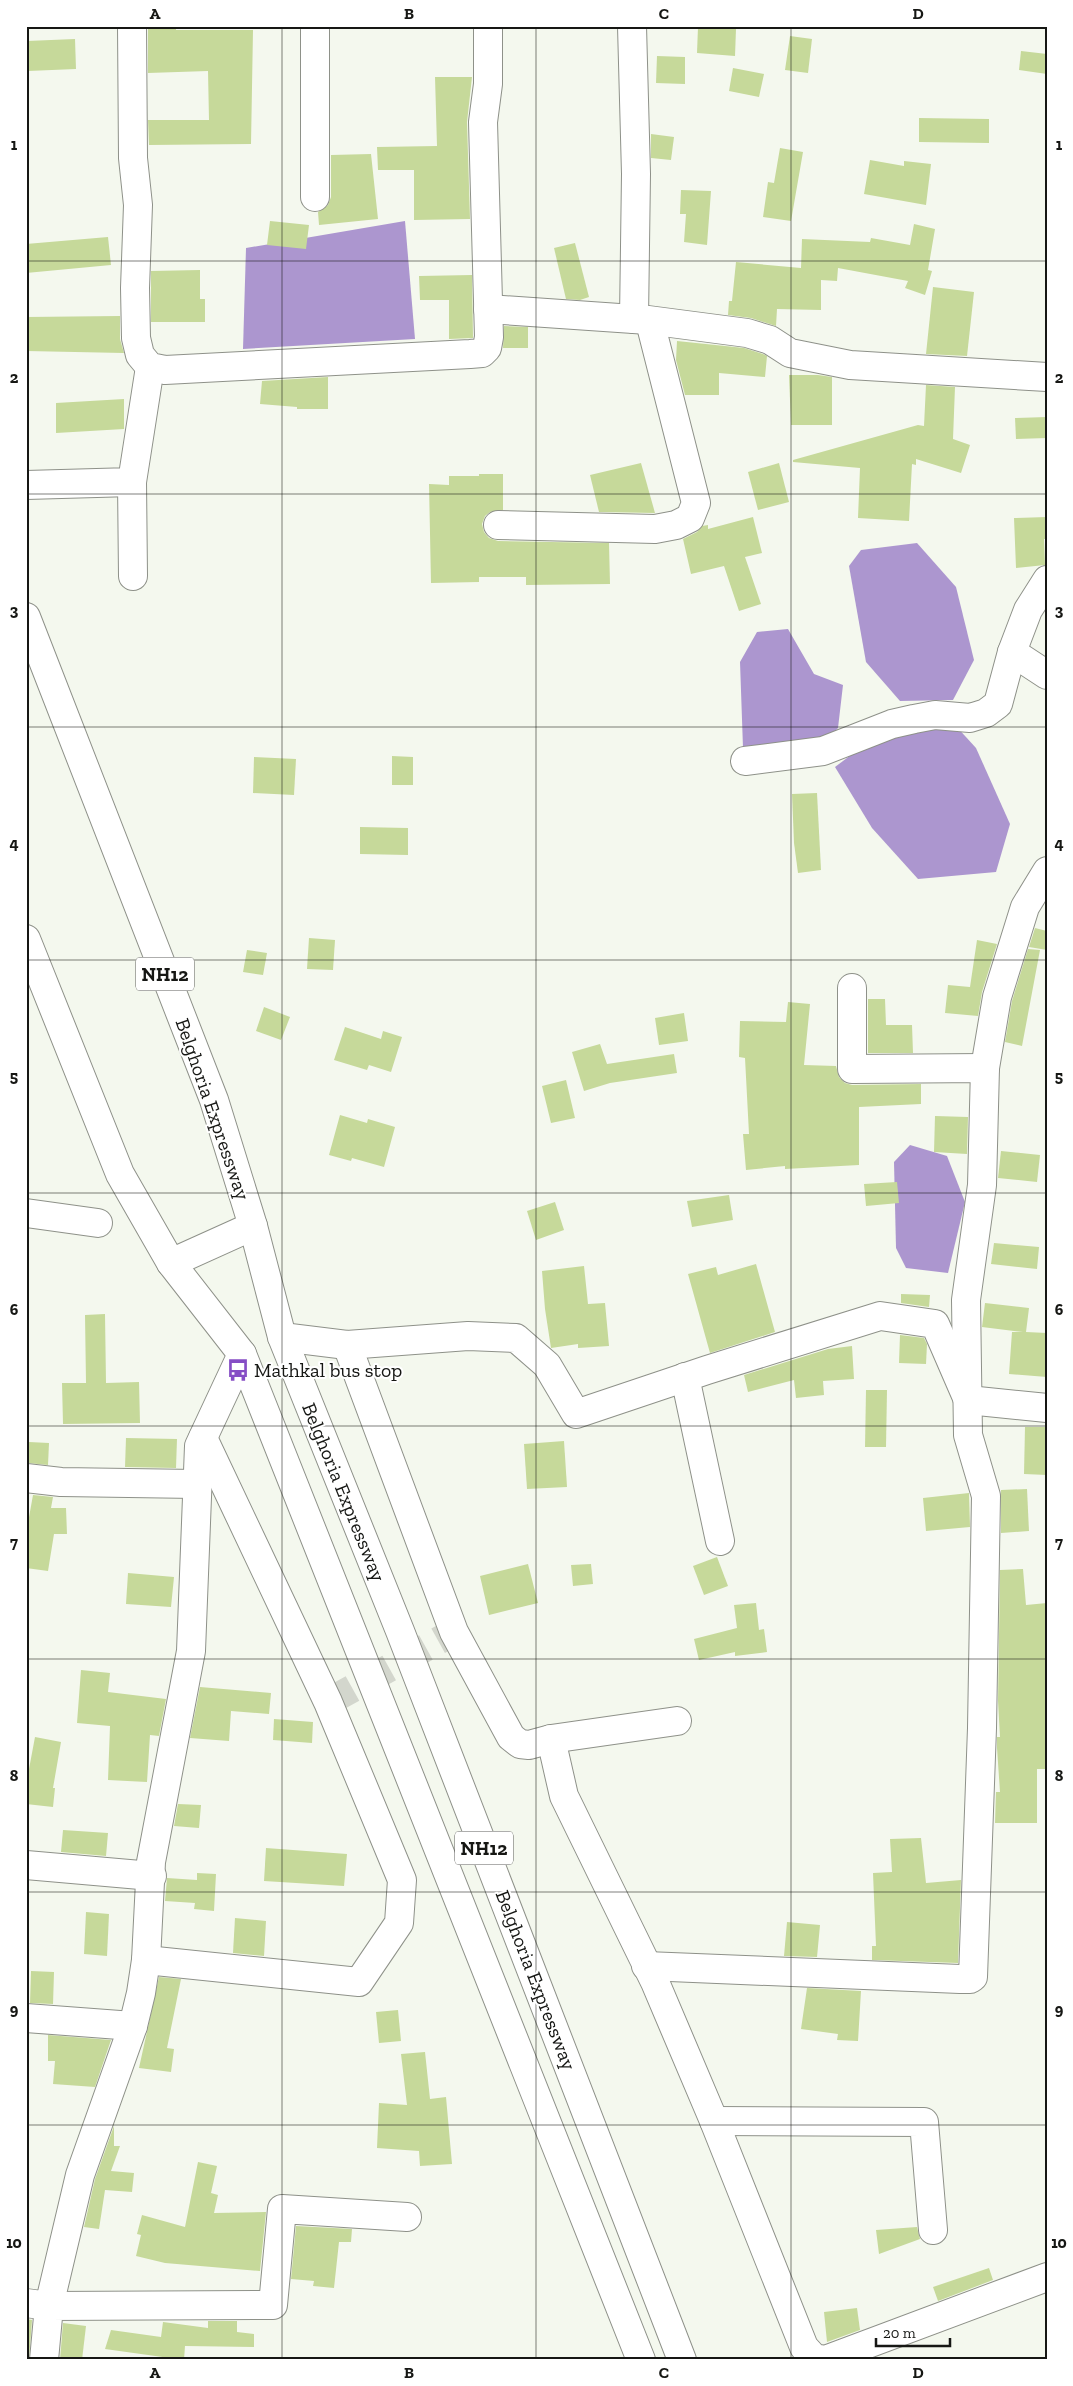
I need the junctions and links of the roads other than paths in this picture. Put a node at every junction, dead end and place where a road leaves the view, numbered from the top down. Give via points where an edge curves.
1 (132, 26) edge
2 (315, 26) edge
3 (488, 26) edge
4 (632, 26) edge
5 (315, 197) dead end
6 (488, 309) junction
7 (642, 320) junction
8 (150, 366) junction
9 (1047, 377) edge
10 (132, 482) junction
11 (26, 485) edge
12 (498, 525) dead end
13 (133, 576) dead end
14 (1047, 580) edge
15 (26, 617) edge
16 (1012, 652) junction
17 (1047, 675) edge
18 (745, 761) dead end
19 (1047, 871) edge
20 (26, 939) edge
21 (852, 988) dead end
22 (985, 1068) junction
23 (26, 1213) edge
24 (98, 1223) dead end
25 (253, 1226) junction
26 (171, 1263) junction
27 (282, 1338) junction
28 (347, 1345) junction
29 (242, 1354) junction
30 (685, 1377) junction
31 (968, 1400) junction
32 (1047, 1408) edge
33 (203, 1438) junction
34 (26, 1478) edge
35 (196, 1484) junction
36 (720, 1542) dead end
37 (677, 1721) dead end
38 (552, 1739) junction
39 (26, 1865) edge
40 (152, 1876) junction
41 (146, 1960) junction
42 (646, 1966) junction
43 (26, 2018) edge
44 (133, 2026) junction
45 (714, 2121) junction
46 (407, 2217) dead end
47 (933, 2230) dead end
48 (1047, 2277) edge
49 (38, 2304) edge
50 (44, 2360) edge
51 (641, 2360) edge
52 (682, 2360) edge

1 - 8 main road via 133,158 138,205 136,338 140,355
2 - 5 main road
3 - 6 main road via 488,84 482,122
4 - 7 main road
6 - 7 main road
6 - 8 main road via 489,337 487,348 482,353 166,370
7 - 9 main road via 747,333 770,340 790,353 850,365
7 - 12 main road via 696,503 690,518 655,529
8 - 10 main road
10 - 11 main road
10 - 13 main road
14 - 16 main road via 1028,610
15 - 25 main road, Belghoria Expressway / NH12 via 214,1100
16 - 17 main road
16 - 18 main road via 998,704 986,713 970,718 935,715 914,719 823,750
19 - 22 main road via 1025,907 997,997
20 - 26 main road, Belghoria Expressway / NH12 via 120,1174
21 - 22 main road via 852,1069
22 - 31 main road via 982,1185 966,1300
23 - 24 main road
25 - 26 main road
25 - 27 main road, Belghoria Expressway / NH12
26 - 29 main road, Belghoria Expressway / NH12
27 - 28 main road
27 - 52 main road, Belghoria Expressway / NH12 via 404,1640
28 - 30 main road via 468,1336 516,1338 547,1365 576,1414
28 - 38 main road via 454,1632 511,1737 520,1744
29 - 33 main road
29 - 51 main road, Belghoria Expressway / NH12
30 - 31 main road via 880,1316 935,1324
30 - 36 main road
31 - 32 main road
31 - 42 main road via 968,1435 986,1496 973,1976 960,1979
33 - 35 main road via 199,1446
33 - 41 main road via 328,1702 402,1880 399,1923 359,1982
34 - 35 main road via 61,1482
35 - 40 main road via 191,1651 151,1862
37 - 38 main road
38 - 42 main road via 564,1796
39 - 40 main road
40 - 41 main road
41 - 44 main road
42 - 45 main road
43 - 44 main road
44 - 49 main road
45 - 47 main road via 924,2122
45 - 48 main road via 796,2332 814,2358 825,2360
46 - 49 main road via 282,2209 273,2305
49 - 50 main road

